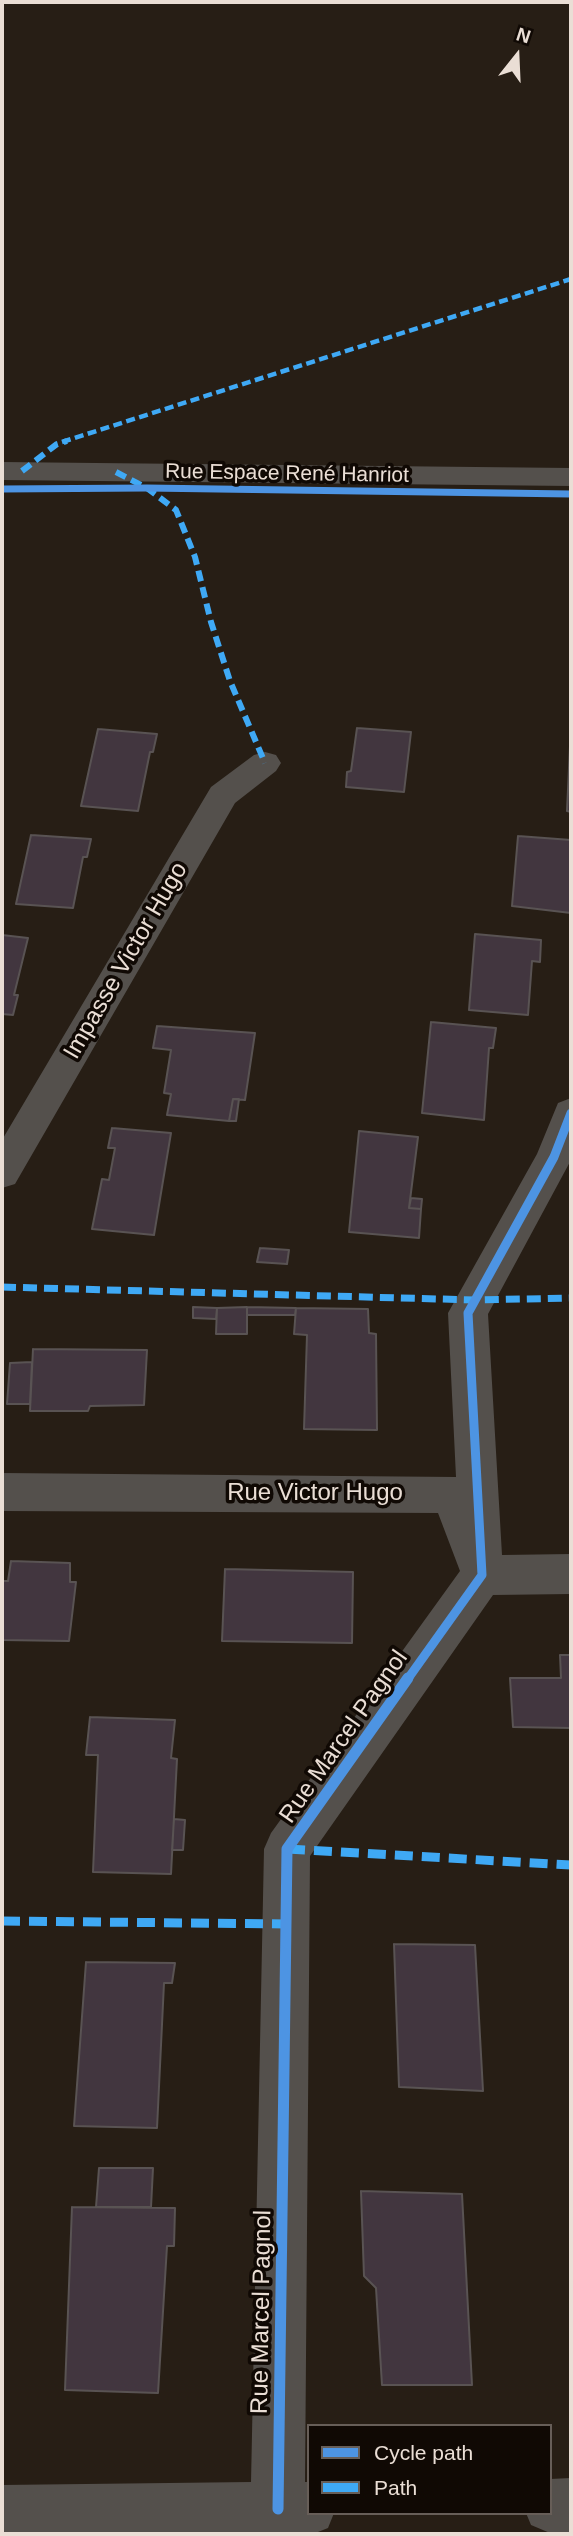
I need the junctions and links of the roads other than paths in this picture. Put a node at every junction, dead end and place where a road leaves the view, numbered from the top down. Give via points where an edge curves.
1 (2, 471) edge
2 (571, 477) edge
3 (265, 763) dead end
4 (571, 1113) edge
5 (2, 1173) edge
6 (2, 1492) edge
7 (571, 1574) edge
8 (482, 1575) junction
9 (571, 2505) edge
10 (552, 2506) edge
11 (293, 2509) edge
12 (2, 2512) edge

1 - 2 street, Rue Espace René Hanriot
3 - 5 street, Impasse Victor Hugo via 223,794
4 - 8 street via 554,1157 468,1313
6 - 8 street, Rue Victor Hugo via 452,1494
7 - 8 street
8 - 11 street, Rue Marcel Pagnol via 287,1849
9 - 10 street
11 - 12 street

